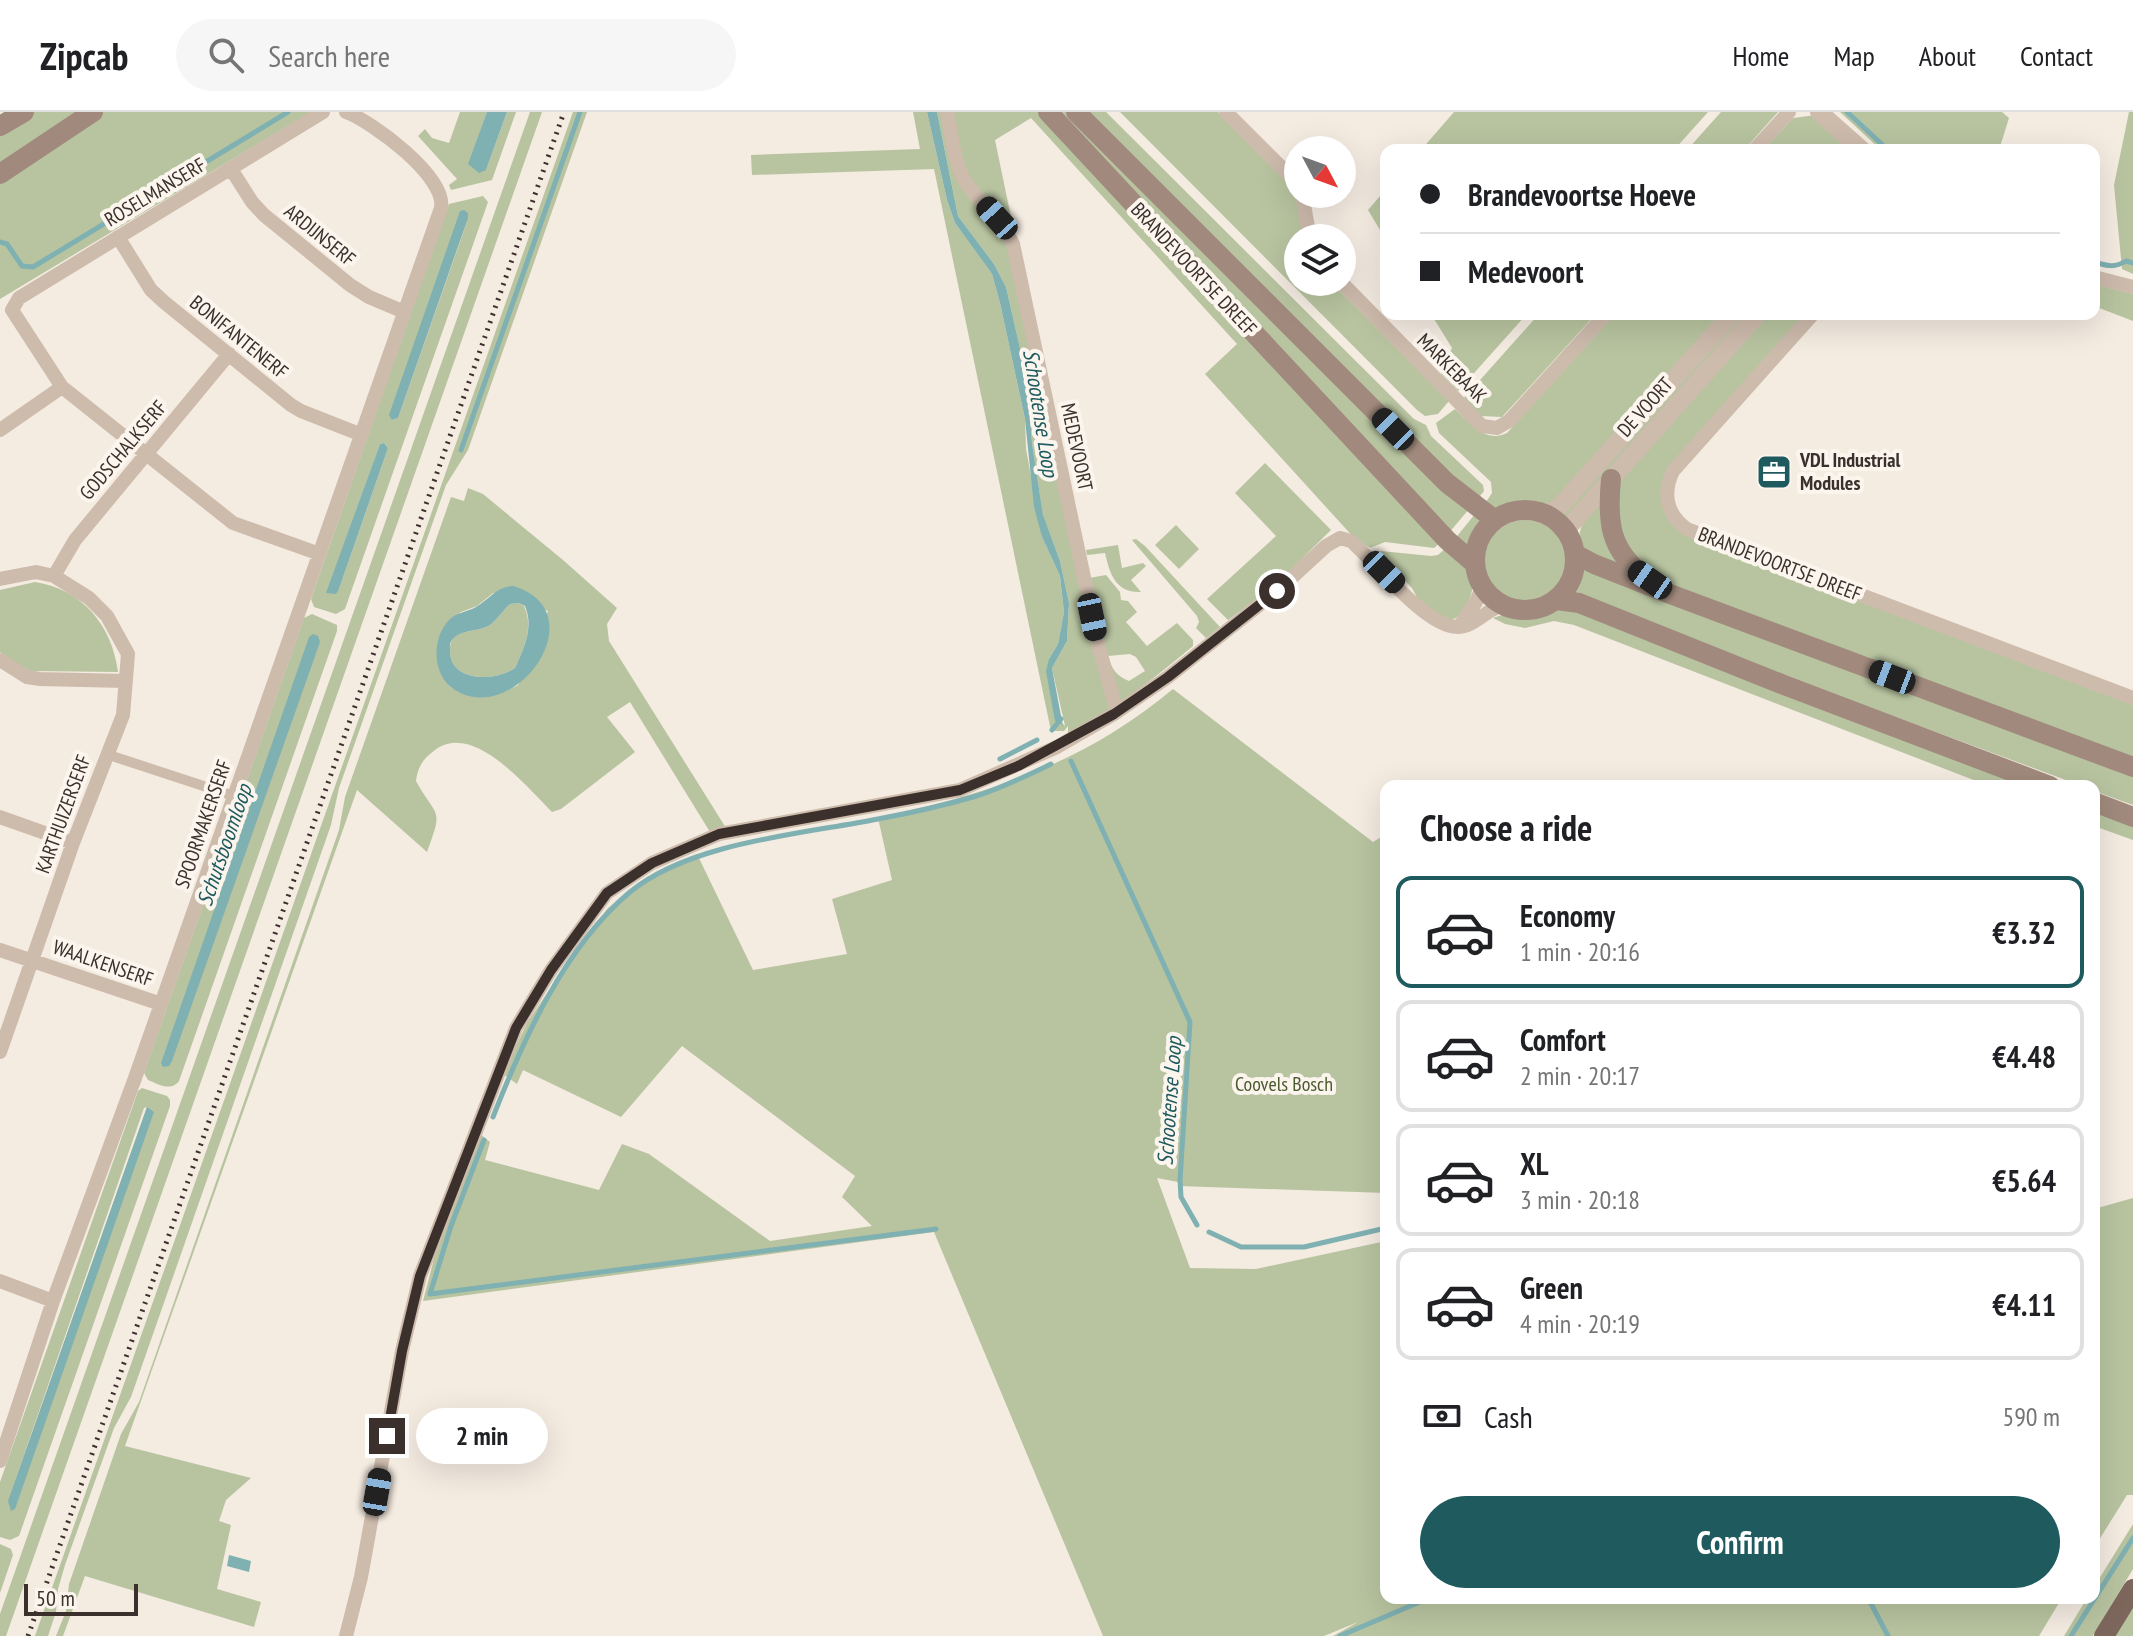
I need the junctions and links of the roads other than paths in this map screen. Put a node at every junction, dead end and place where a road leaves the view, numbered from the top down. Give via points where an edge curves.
1 (24, 112) edge
2 (93, 112) edge
3 (323, 112) edge
4 (348, 112) edge
5 (947, 112) edge
6 (1048, 112) edge
7 (1076, 112) edge
8 (1226, 112) edge
9 (1789, 112) edge
10 (1819, 112) edge
11 (0, 126) edge
12 (1760, 144) edge
13 (1855, 144) edge
14 (231, 169) junction
15 (1284, 170) edge
16 (0, 174) edge
17 (118, 237) junction
18 (2100, 279) edge
19 (2133, 287) edge
20 (1355, 296) edge
21 (402, 311) junction
22 (1601, 320) edge
23 (1727, 320) edge
24 (1753, 320) edge
25 (1808, 320) edge
26 (229, 354) junction
27 (62, 387) junction
28 (0, 430) edge
29 (362, 435) junction
30 (147, 453) junction
31 (1611, 479) junction
32 (1548, 515) junction
33 (1495, 520) junction
34 (1566, 530) junction
35 (317, 553) junction
36 (1575, 554) junction
37 (1475, 564) junction
38 (54, 576) junction
39 (0, 579) edge
40 (1482, 587) junction
41 (1670, 594) junction
42 (1557, 600) junction
43 (1502, 605) junction
44 (1459, 627) junction
45 (0, 660) edge
46 (126, 681) junction
47 (2133, 698) edge
48 (1117, 712) junction
49 (106, 754) junction
50 (2133, 767) edge
51 (2034, 780) edge
52 (234, 796) junction
53 (2100, 804) edge
54 (0, 817) edge
55 (2133, 817) edge
56 (73, 843) junction
57 (0, 950) edge
58 (32, 960) junction
59 (161, 1004) junction
60 (0, 1052) edge
61 (0, 1281) edge
62 (53, 1301) junction
63 (0, 1461) edge
64 (2133, 1589) edge
65 (346, 1636) edge
66 (2104, 1636) edge

1 - 11 main road
2 - 16 main road
3 - 14 street, ROSELMANSERF
4 - 21 street, SPOORMAKERSERF via 406,153 436,185 442,200
5 - 48 street, MEDEVOORT via 963,177 1013,244
6 - 37 main road, BRANDEVOORTSE DREEF
7 - 33 main road, BRANDEVOORTSE DREEF via 1447,483
8 - 15 street
9 - 12 street
10 - 13 street
14 - 17 street, ROSELMANSERF
14 - 21 street, ARDIJNSERF via 264,215 350,285
17 - 26 street, BONIFANTENERF via 151,290
17 - 27 street, ROSELMANSERF via 19,298 12,310
18 - 19 street
20 - 22 street, MARKEBAAK via 1482,426 1497,428
21 - 29 street, SPOORMAKERSERF
23 - 32 street, DE VOORT
24 - 31 street, DE VOORT
25 - 47 street, BRANDEVOORTSE DREEF via 1673,471 1666,486 1676,521
26 - 29 street, BONIFANTENERF via 301,411
26 - 30 street, GODSCHALKSERF
27 - 28 street
27 - 30 street
29 - 35 street, SPOORMAKERSERF
30 - 35 street via 233,523
30 - 38 street, GODSCHALKSERF via 75,540
31 - 34 street, DE VOORT
31 - 41 main road via 1609,525 1617,546 1630,566
32 - 33 main road via 1519,510
32 - 34 main road
33 - 37 main road via 1479,539
34 - 36 main road
35 - 52 street, SPOORMAKERSERF
36 - 41 main road
36 - 42 main road via 1572,579
37 - 40 main road
38 - 39 street via 36,572
38 - 46 street, KARTHUIZERSERF via 107,616 128,654
40 - 43 main road
40 - 44 street
41 - 50 main road
42 - 43 main road via 1530,611
42 - 51 main road via 1579,603
43 - 44 street
44 - 48 street via 1422,612 1351,541 1340,538
45 - 46 street via 27,677
46 - 49 street, KARTHUIZERSERF via 123,715
48 - 65 street via 1057,747 960,790 719,834 652,863 607,893 516,1028 420,1276
49 - 52 street
49 - 56 street, KARTHUIZERSERF
52 - 59 street, SPOORMAKERSERF
53 - 55 main road
54 - 56 street
56 - 58 street, KARTHUIZERSERF
57 - 58 street, WAALKENSERF
58 - 59 street, WAALKENSERF
58 - 60 street, KARTHUIZERSERF
59 - 62 street, SPOORMAKERSERF
61 - 62 street
62 - 63 street, SPOORMAKERSERF
64 - 66 main road

